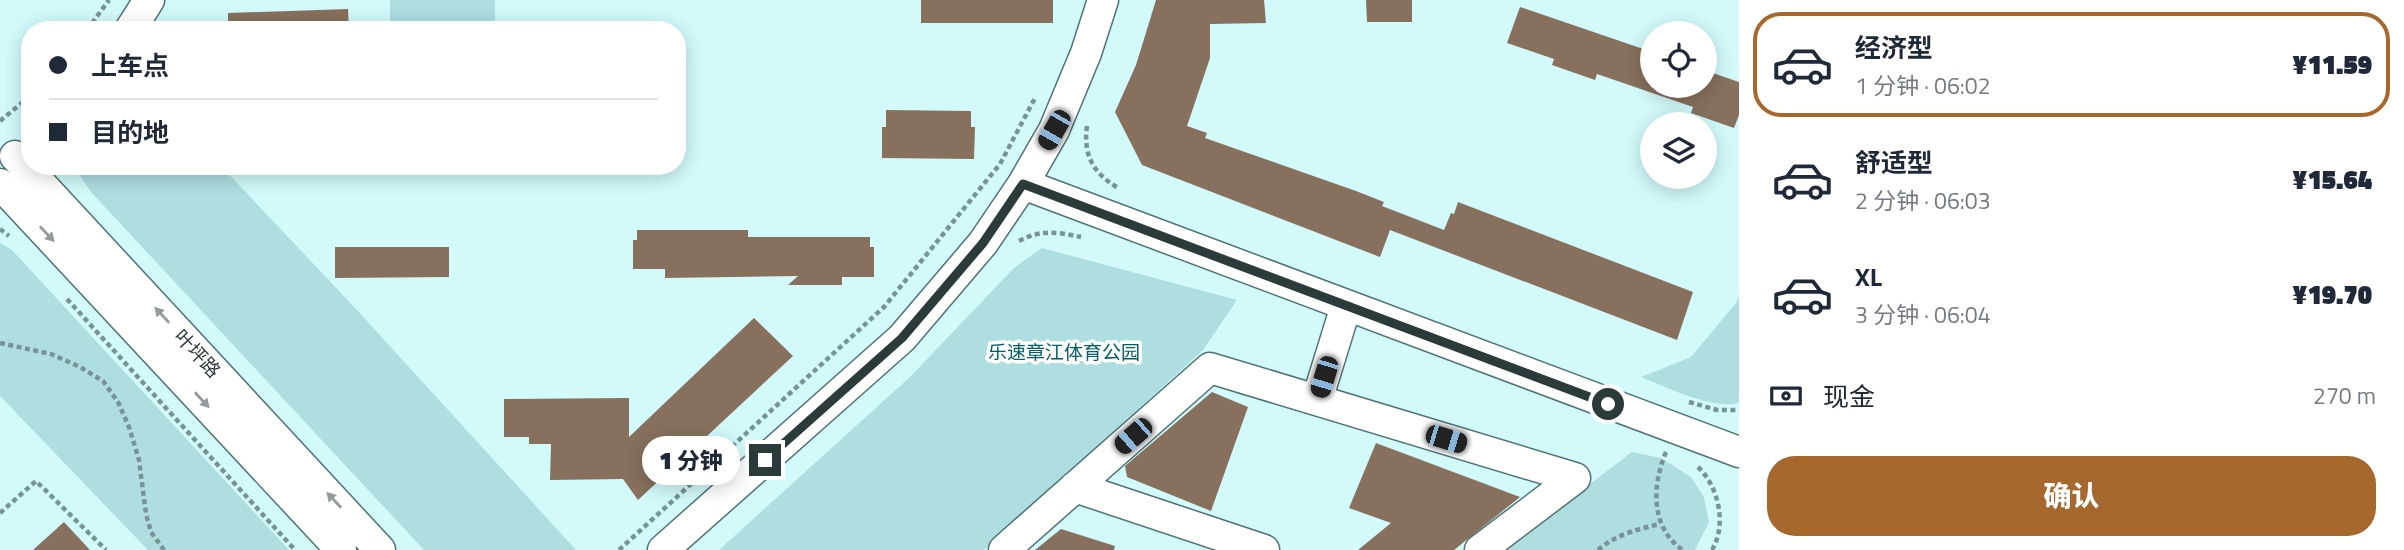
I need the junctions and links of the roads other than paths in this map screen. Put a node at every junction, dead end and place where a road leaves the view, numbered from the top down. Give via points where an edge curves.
1 (149, 0) edge
2 (1103, 0) edge
3 (136, 21) edge
4 (33, 175) edge
5 (0, 184) edge
6 (1023, 184) junction
7 (1346, 306) junction
8 (1317, 400) junction
9 (1739, 452) edge
10 (1075, 487) junction
11 (341, 550) edge
12 (380, 550) edge
13 (663, 550) edge
14 (1004, 550) edge
15 (1265, 550) edge
16 (1480, 550) edge

1 - 3 street
2 - 6 street via 1054,130
12 -> 4 street, 叶坪路
5 -> 11 street, 叶坪路
6 - 7 street
6 - 13 street via 983,243 902,338
7 - 8 street
7 - 9 street
8 - 10 street via 1210,368
8 - 16 street via 1575,478
10 - 14 street
10 - 15 street

